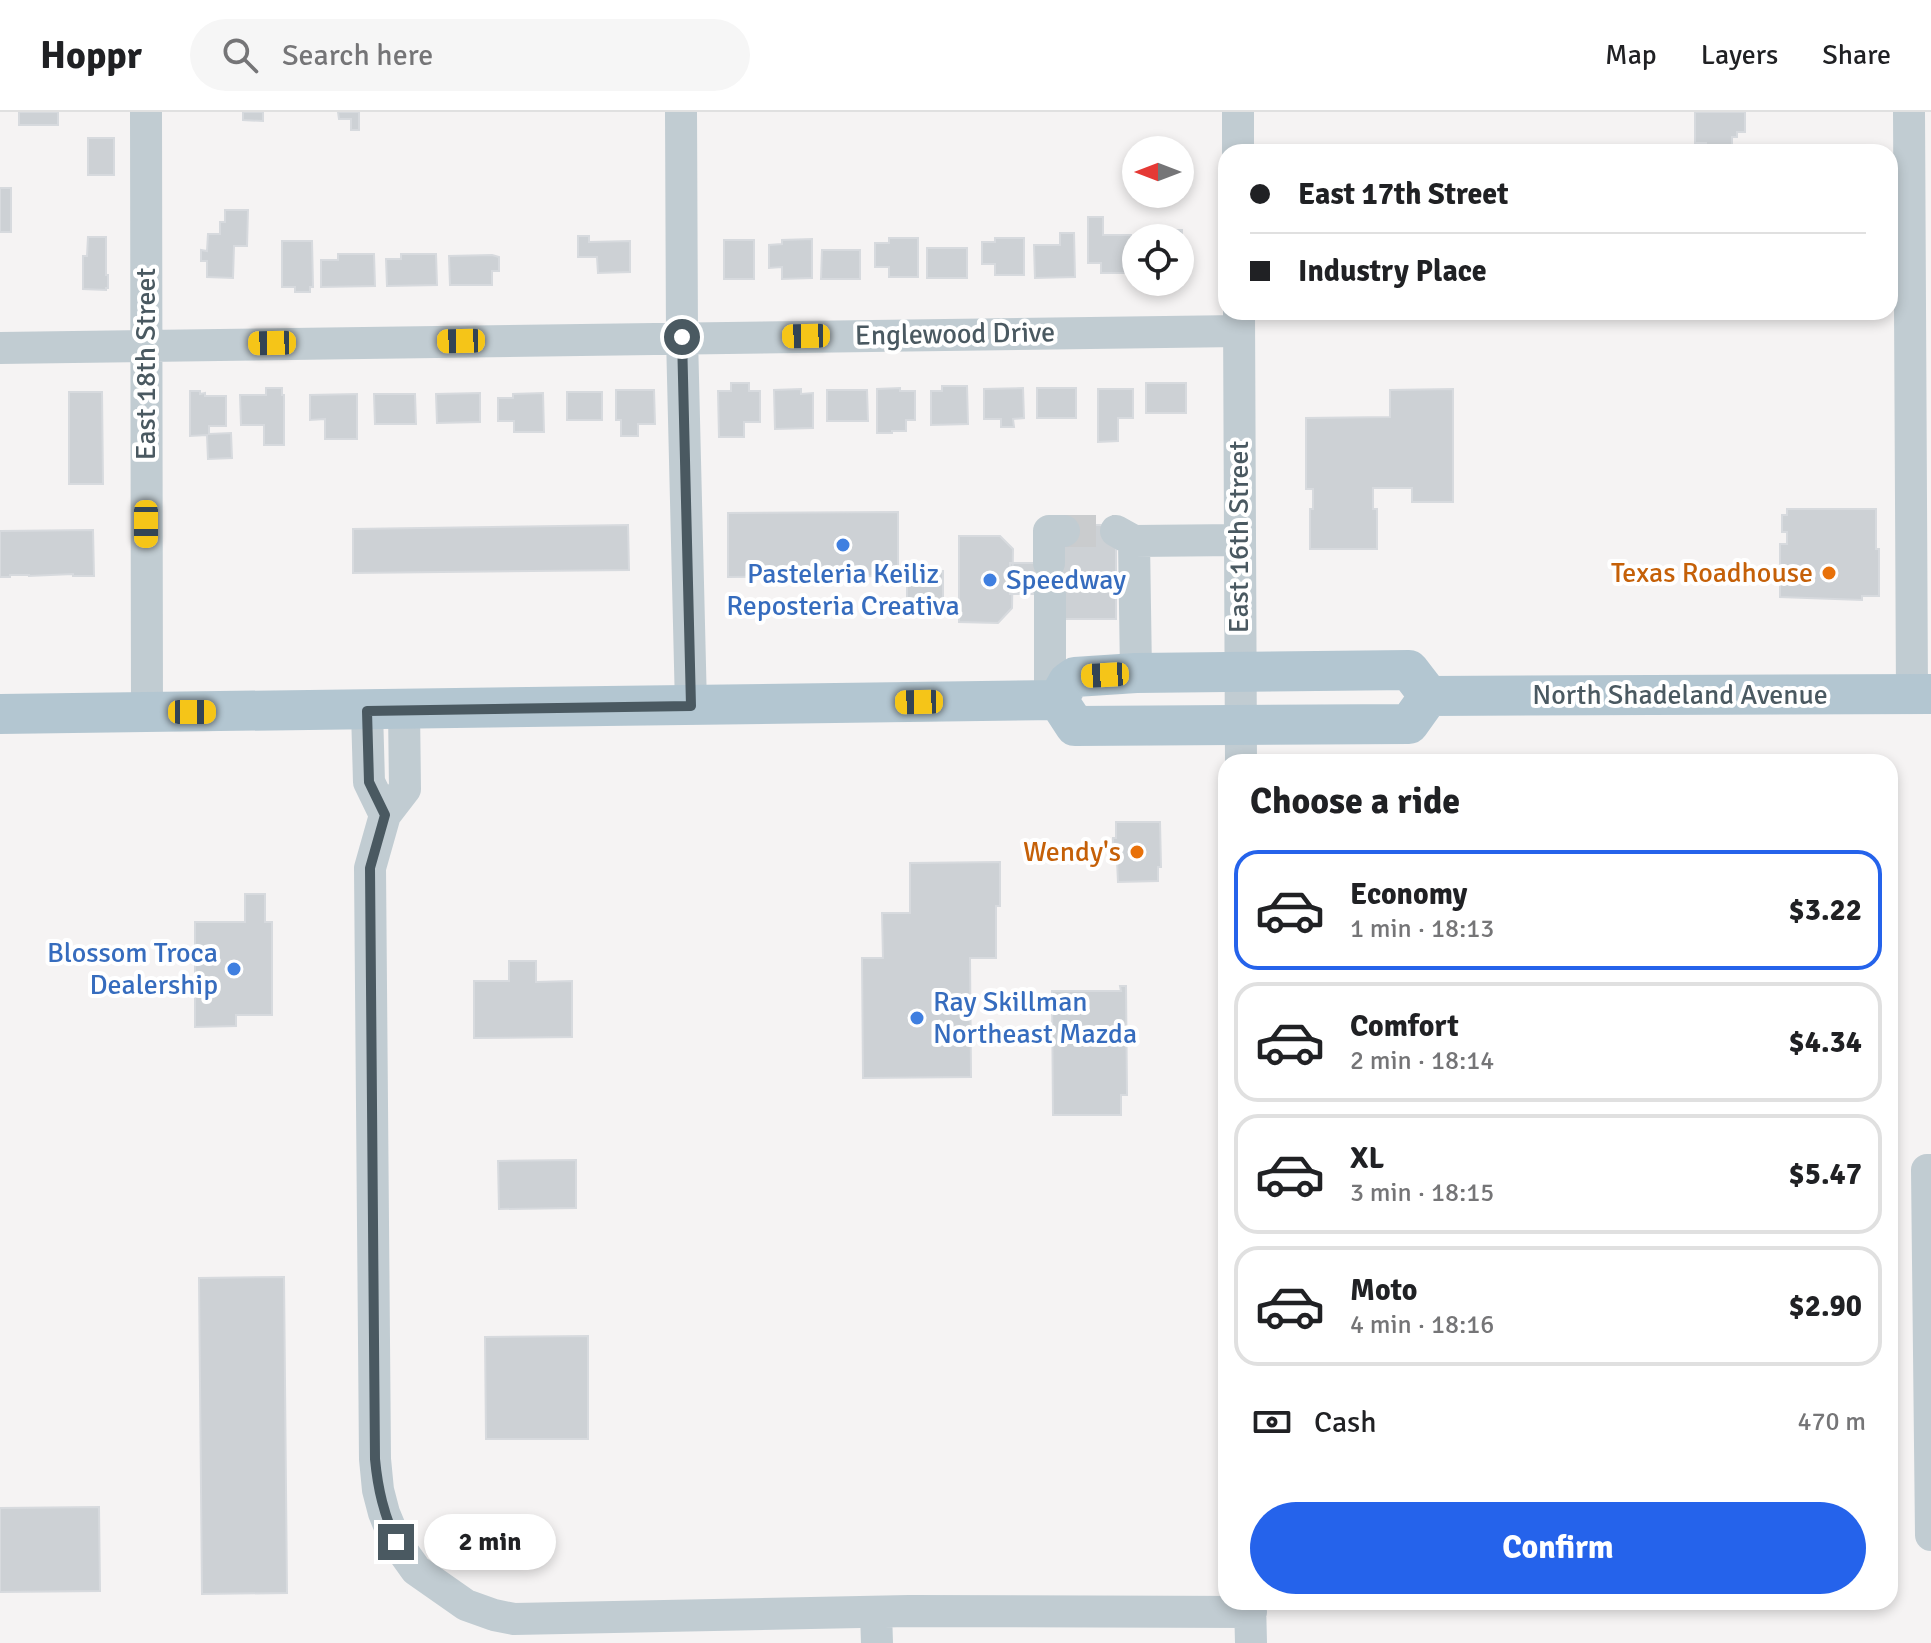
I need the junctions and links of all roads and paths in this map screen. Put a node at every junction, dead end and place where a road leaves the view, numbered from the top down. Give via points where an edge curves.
1 (146, 112) edge
2 (681, 112) edge
3 (1238, 112) edge
4 (1909, 112) edge
5 (1238, 144) edge
6 (1239, 322) edge
7 (682, 337) junction
8 (145, 345) junction
9 (0, 348) edge
10 (1064, 531) dead end
11 (1239, 540) junction
12 (1240, 672) junction
13 (1136, 673) junction
14 (1922, 694) edge
15 (1429, 696) junction
16 (1054, 701) junction
17 (691, 706) junction
18 (385, 710) junction
19 (147, 713) junction
20 (0, 714) edge
21 (1240, 744) edge
22 (1931, 1170) edge
23 (1931, 1535) edge
24 (1251, 1619) edge
25 (876, 1627) edge

1 - 8 street, East 18th Street
2 - 7 street
3 - 5 street
4 - 14 street
6 - 7 street, Englewood Drive
6 - 11 street, East 16th Street
7 - 8 street, Englewood Drive
7 - 17 street
8 - 9 street, Englewood Drive
8 - 19 street, East 18th Street
10 - 16 street via 1049,531
11 - 12 street, East 16th Street
11 - 13 street via 1125,536
12 - 13 main road
12 - 15 main road via 1409,670
12 - 21 street, East 16th Street
13 - 16 main road via 1075,677
14 - 15 main road, North Shadeland Avenue
15 - 21 main road via 1409,724
16 - 17 main road
16 - 21 main road via 1075,726
17 - 18 main road
18 - 19 main road
18 - 25 street via 369,782 385,815 370,868 375,1459 378,1490 396,1542 416,1570 466,1605 514,1619
19 - 20 main road
22 - 23 street
24 - 25 street

